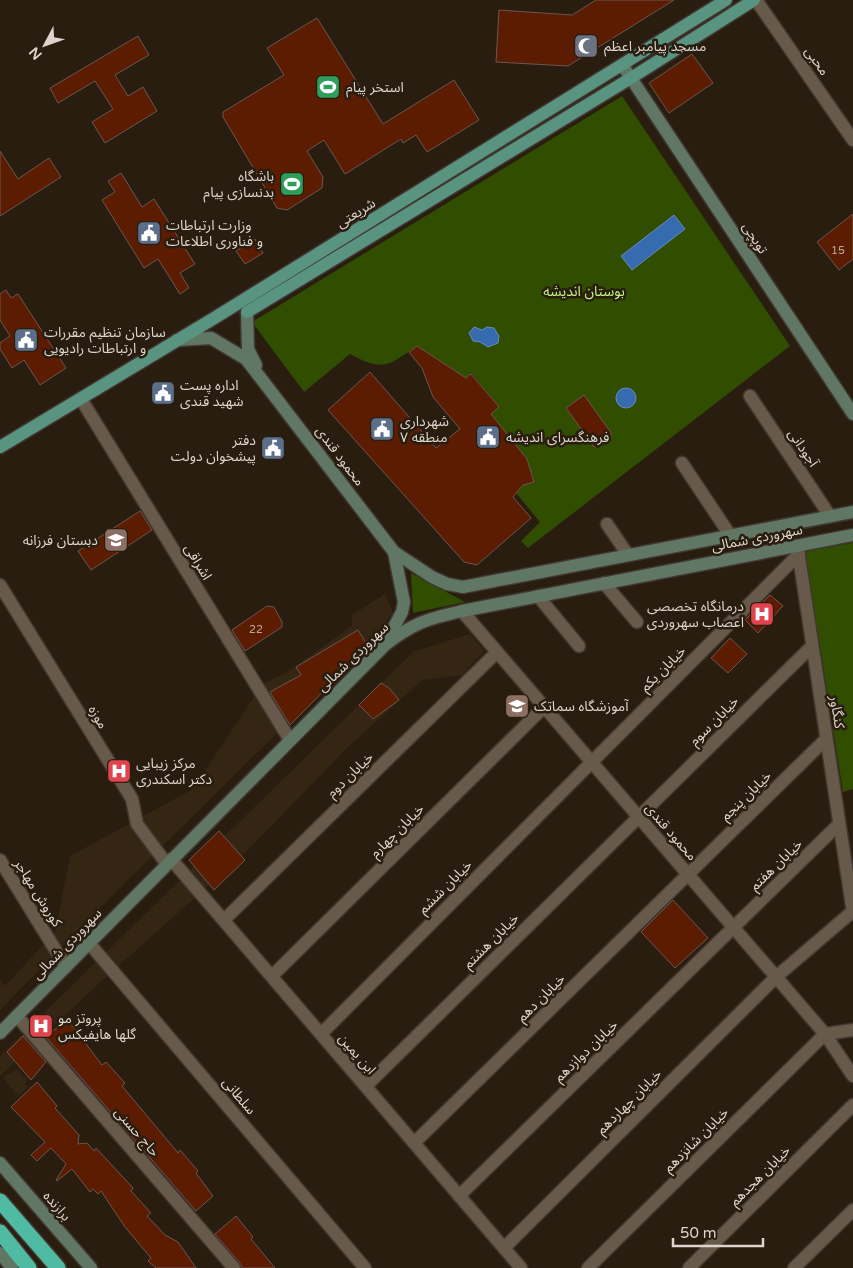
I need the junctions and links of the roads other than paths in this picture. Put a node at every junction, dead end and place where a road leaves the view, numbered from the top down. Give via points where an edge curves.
1 (726, 0) edge
2 (755, 0) edge
3 (623, 66) junction
4 (631, 78) junction
5 (853, 140) edge
6 (247, 312) joint
7 (177, 340) junction
8 (261, 377) junction
9 (750, 396) dead end
10 (81, 399) junction
11 (853, 414) edge
12 (0, 447) edge
13 (682, 463) dead end
14 (853, 512) edge
15 (830, 516) junction
16 (607, 524) dead end
17 (730, 535) junction
18 (853, 535) edge
19 (798, 550) junction
20 (394, 552) junction
21 (628, 556) junction
22 (604, 583) junction
23 (0, 585) edge
24 (538, 596) junction
25 (462, 611) junction
26 (637, 622) dead end
27 (385, 644) junction
28 (579, 646) dead end
29 (811, 647) junction
30 (497, 652) junction
31 (544, 707) junction
32 (826, 739) junction
33 (290, 740) junction
34 (592, 762) junction
35 (638, 817) junction
36 (839, 824) junction
37 (0, 860) edge
38 (169, 861) junction
39 (688, 874) junction
40 (853, 912) edge
41 (224, 920) junction
42 (733, 927) junction
43 (89, 943) junction
44 (66, 966) junction
45 (272, 976) junction
46 (776, 977) junction
47 (17, 1016) junction
48 (0, 1021) edge
49 (853, 1030) edge
50 (0, 1033) edge
51 (321, 1034) junction
52 (825, 1034) junction
53 (853, 1076) edge
54 (366, 1086) junction
55 (853, 1105) edge
56 (414, 1143) junction
57 (0, 1163) edge
58 (459, 1196) junction
59 (0, 1201) edge
60 (853, 1210) edge
61 (0, 1232) edge
62 (504, 1248) junction
63 (0, 1253) edge
64 (12, 1268) edge
65 (29, 1268) edge
66 (58, 1268) edge
67 (91, 1268) edge
68 (234, 1268) edge
69 (366, 1268) edge
70 (521, 1268) edge
71 (588, 1268) edge
72 (688, 1268) edge
73 (794, 1268) edge

1 - 3 main road, شریعتی
2 - 4 main road, شریعتی
2 - 5 street, محبی
3 - 4 main road, توپچی
3 - 7 main road, شریعتی
4 - 6 main road, شریعتی
4 - 11 main road, توپچی
6 - 8 main road, محمود قندی via 248,349
7 - 8 main road, محمود قندی via 211,338 246,359
7 - 10 main road, شریعتی
8 - 20 main road, محمود قندی
9 - 15 street, آجودانی
10 - 12 main road, شریعتی
10 - 33 street, اشراقی
13 - 17 street
14 - 15 main road, سهروردی شمالی
15 - 17 main road, سهروردی شمالی
16 - 21 street
17 - 21 main road, سهروردی شمالی
18 - 19 main road, سهروردی شمالی
19 - 22 main road, سهروردی شمالی
19 - 29 street, کنگاور
19 - 34 street, خیابان یکم
20 - 21 main road, سهروردی شمالی via 432,577 463,588
20 - 27 main road via 404,602
22 - 24 main road, سهروردی شمالی
22 - 26 street
23 - 38 street, موزه via 132,799 137,824
24 - 25 main road, سهروردی شمالی
24 - 28 street
25 - 27 main road, سهروردی شمالی via 418,622
25 - 30 street, محمود قندی
27 - 33 main road, سهروردی شمالی
29 - 32 street, کنگاور
29 - 35 street, خیابان سوم
30 - 31 street, محمود قندی
30 - 41 street, خیابان دوم
31 - 34 street, محمود قندی
31 - 45 street, خیابان چهارم
32 - 36 street, کنگاور
32 - 39 street, خیابان پنجم
33 - 38 main road, سهروردی شمالی
34 - 35 street, محمود قندی
34 - 51 street, خیابان ششم
35 - 39 street, محمود قندی
35 - 54 street, خیابان هشتم
36 - 40 street, کنگاور
36 - 42 street, خیابان هفتم
37 - 44 street, کوروش مهاجر
38 - 41 street, ابن یمین
38 - 43 main road, سهروردی شمالی
39 - 42 street, محمود قندی
39 - 56 street, خیابان دهم
40 - 46 street, خیابان چهاردهم
41 - 45 street, ابن یمین
42 - 46 street, محمود قندی
42 - 58 street, خیابان دوازدهم
43 - 44 main road, سهروردی شمالی
43 - 69 street, سلطانی
44 - 47 main road, سهروردی شمالی
45 - 51 street, ابن یمین
46 - 52 street, محمود قندی
46 - 62 street, خیابان چهاردهم
47 - 48 main road
47 - 50 main road, سهروردی شمالی
47 - 68 street, حاج حسنی
49 - 52 street
51 - 54 street, ابن یمین
52 - 53 street, محمود قندی
52 - 71 street, خیابان شانزدهم
54 - 56 street, ابن یمین
55 - 72 street, خیابان هجدهم
56 - 58 street, ابن یمین
57 - 67 main road, برازنده
58 - 62 street, ابن یمین
59 - 66 highway
60 - 73 street
61 - 65 highway
62 - 70 street, ابن یمین
63 - 64 main road

